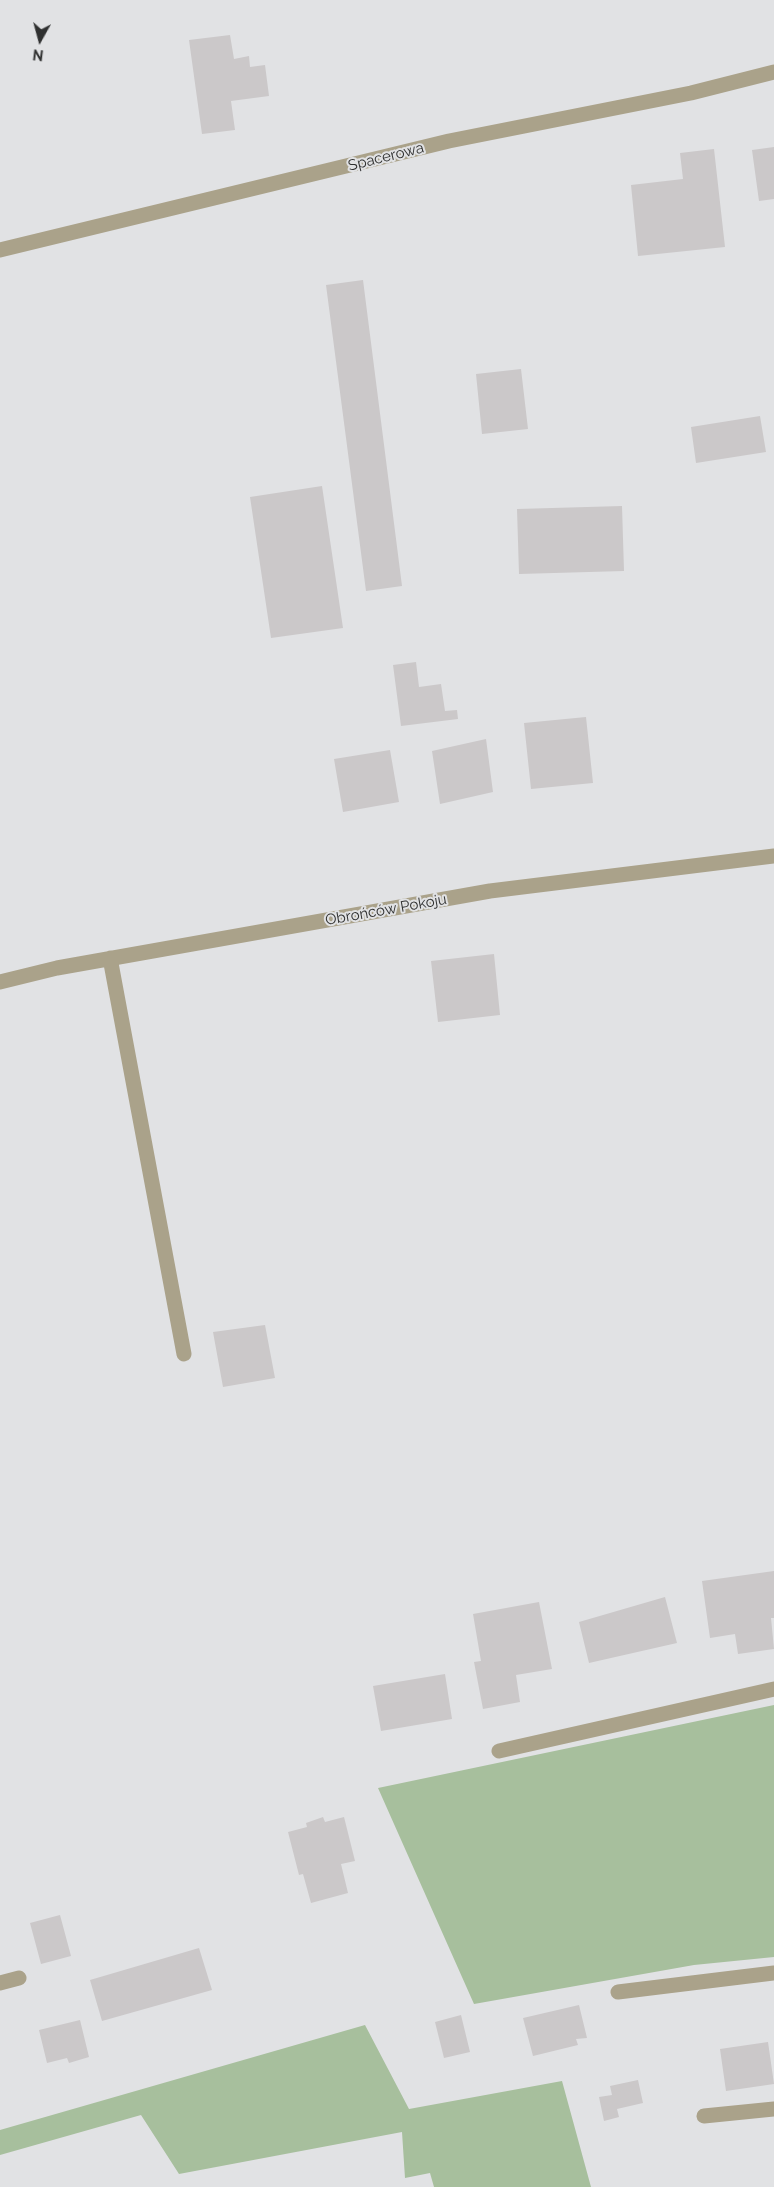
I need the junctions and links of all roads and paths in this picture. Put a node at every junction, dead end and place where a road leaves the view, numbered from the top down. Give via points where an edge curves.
1 (774, 72) edge
2 (0, 250) edge
3 (774, 856) edge
4 (110, 958) junction
5 (0, 982) edge
6 (184, 1354) dead end
7 (774, 1689) edge
8 (499, 1751) dead end
9 (774, 1973) edge
10 (19, 1978) dead end
11 (0, 1983) edge
12 (618, 1992) dead end
13 (774, 2109) edge
14 (704, 2116) dead end

1 - 2 street, Spacerowa via 691,93 449,141
3 - 4 street, Obrońców Pokoju via 490,891
4 - 5 street, Obrońców Pokoju
4 - 6 street
7 - 8 street
9 - 12 street
10 - 11 street
13 - 14 street

